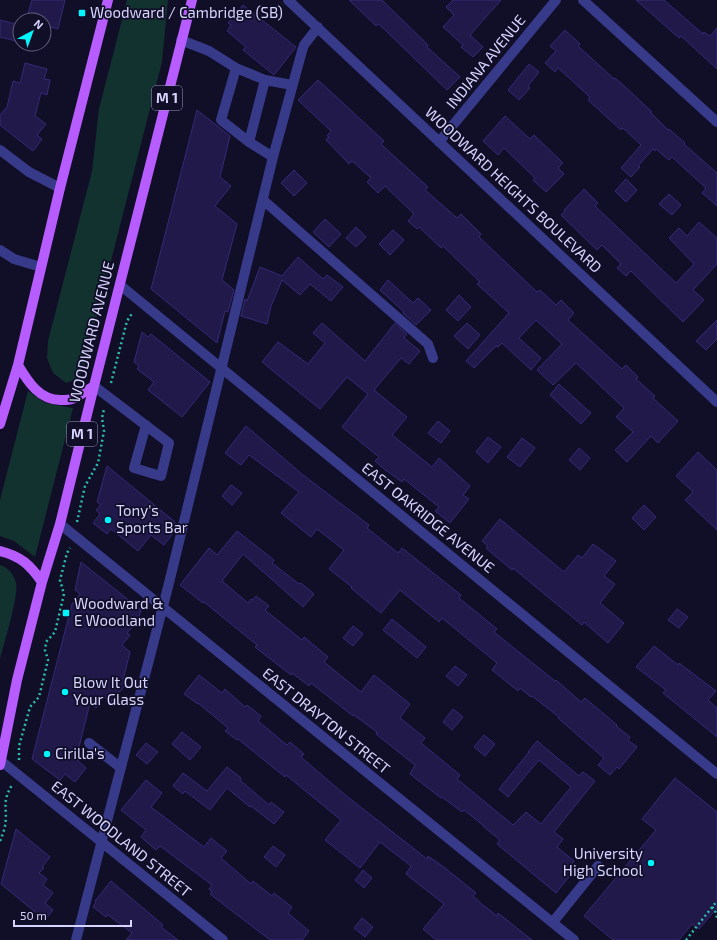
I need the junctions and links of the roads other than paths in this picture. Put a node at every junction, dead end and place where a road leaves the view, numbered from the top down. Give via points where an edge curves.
1 (108, 0) edge
2 (192, 0) edge
3 (556, 0) edge
4 (583, 0) edge
5 (292, 1) edge
6 (318, 27) junction
7 (181, 40) junction
8 (236, 68) junction
9 (265, 80) junction
10 (292, 85) junction
11 (717, 122) edge
12 (249, 142) junction
13 (439, 142) junction
14 (0, 150) edge
15 (273, 157) junction
16 (60, 188) junction
17 (263, 200) junction
18 (0, 250) edge
19 (41, 267) junction
20 (120, 285) junction
21 (433, 358) dead end
22 (18, 365) junction
23 (220, 368) junction
24 (94, 386) junction
25 (717, 402) edge
26 (1, 418) edge
27 (146, 425) junction
28 (60, 524) junction
29 (0, 551) edge
30 (42, 582) junction
31 (163, 607) junction
32 (89, 743) dead end
33 (1, 763) edge
34 (121, 768) junction
35 (717, 774) edge
36 (102, 842) junction
37 (598, 866) dead end
38 (553, 922) junction
39 (76, 940) edge
40 (223, 940) edge
41 (574, 940) edge

1 - 16 main road
2 - 7 main road, WOODWARD AVENUE / M 1
3 - 13 street, INDIANA AVENUE
4 - 11 street
5 - 6 street, WOODWARD HEIGHTS BOULEVARD
6 - 10 street via 304,45
6 - 13 street, WOODWARD HEIGHTS BOULEVARD
7 - 8 street via 208,51
7 - 20 main road, WOODWARD AVENUE / M 1
8 - 9 street
8 - 12 street via 221,120
9 - 10 street
9 - 12 street
10 - 15 street
12 - 15 street
13 - 25 street, WOODWARD HEIGHTS BOULEVARD
14 - 16 street via 29,172
15 - 17 street
16 - 19 main road
17 - 21 street via 428,344
17 - 23 street
18 - 19 street via 14,259
19 - 22 main road
20 - 23 street, EAST OAKRIDGE AVENUE
20 - 24 main road, WOODWARD AVENUE / M 1
22 - 24 main road via 26,380 36,391 47,397 58,400 71,399
22 - 26 main road
23 - 31 street
23 - 35 street, EAST OAKRIDGE AVENUE
24 - 27 street
24 - 28 main road, WOODWARD AVENUE / M 1
27 - 27 street via 169,442 161,476 134,468
28 - 30 main road, WOODWARD AVENUE / M 1
28 - 31 street, EAST DRAYTON STREET
29 - 30 main road via 20,559 32,568
30 - 33 main road, WOODWARD AVENUE / M 1 via 17,680
31 - 34 street
31 - 38 street, EAST DRAYTON STREET
32 - 34 street
33 - 36 street, EAST WOODLAND STREET
34 - 36 street
36 - 39 street
36 - 40 street, EAST WOODLAND STREET
37 - 38 street
38 - 41 street, EAST DRAYTON STREET

